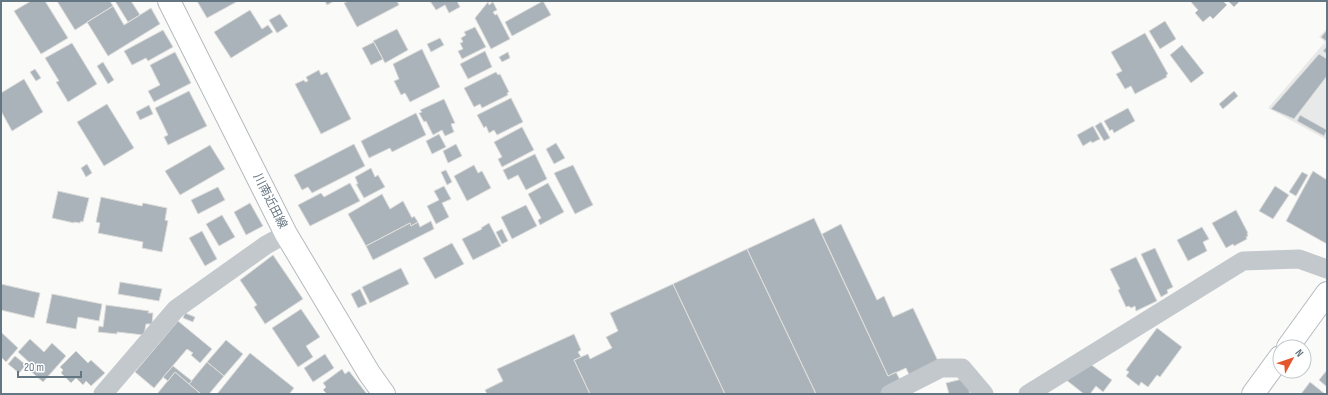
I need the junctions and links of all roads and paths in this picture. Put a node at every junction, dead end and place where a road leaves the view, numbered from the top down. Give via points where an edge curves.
1 (170, 1) edge
2 (286, 234) junction
3 (1327, 269) edge
4 (1327, 293) edge
5 (1294, 339) edge
6 (1272, 368) edge
7 (103, 394) edge
8 (384, 394) edge
9 (890, 394) edge
10 (984, 394) edge
11 (1028, 394) edge
12 (1253, 394) edge

1 - 2 main road, 川南近田線
2 - 7 street via 266,245 176,309
2 - 8 main road, 川南近田線
3 - 11 street via 1299,259 1243,261
4 - 5 main road
6 - 12 main road
9 - 10 street via 941,368 962,368

